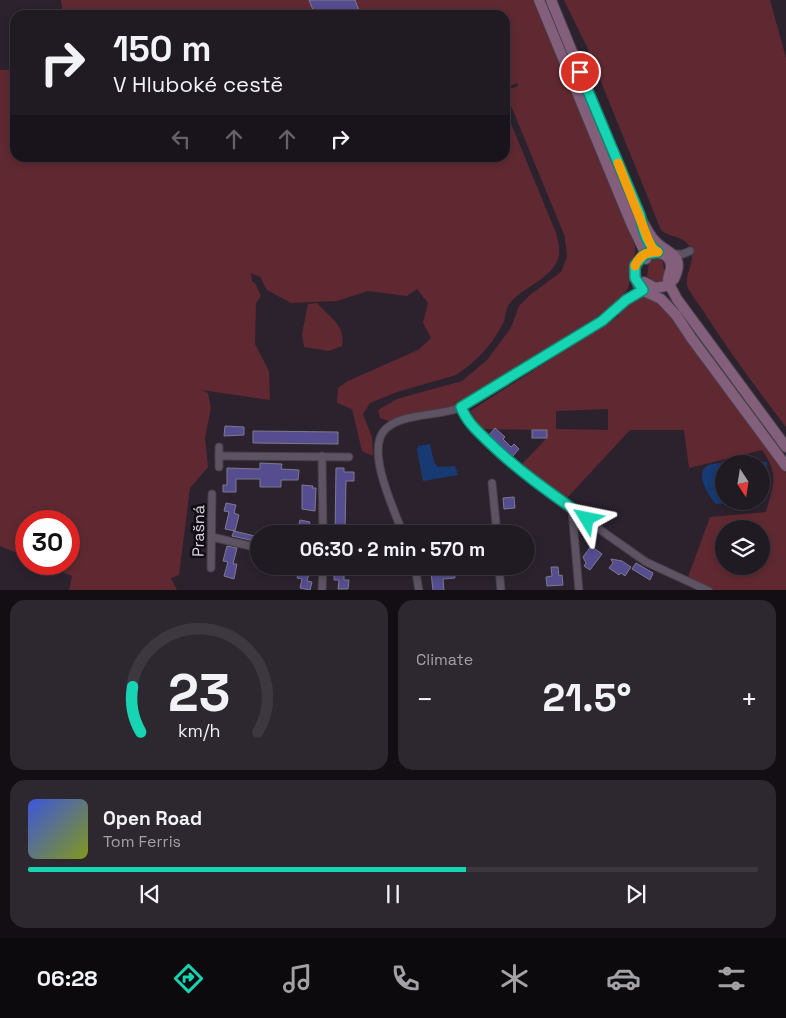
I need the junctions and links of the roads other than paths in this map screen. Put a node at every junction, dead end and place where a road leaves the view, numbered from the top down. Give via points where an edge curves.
1 (539, 0) edge
2 (550, 0) edge
3 (640, 215) junction
4 (660, 253) junction
5 (682, 253) junction
6 (641, 257) junction
7 (635, 278) junction
8 (673, 278) junction
9 (650, 288) junction
10 (626, 300) junction
11 (461, 407) junction
12 (219, 447) dead end
13 (786, 447) edge
14 (219, 456) junction
15 (322, 456) junction
16 (349, 457) dead end
17 (786, 466) edge
18 (219, 467) dead end
19 (492, 483) dead end
20 (212, 494) dead end
21 (572, 509) junction
22 (323, 525) edge
23 (400, 525) edge
24 (495, 525) edge
25 (212, 537) junction
26 (250, 546) edge
27 (212, 568) dead end
28 (323, 575) edge
29 (416, 575) edge
30 (500, 575) edge
31 (322, 590) edge
32 (419, 590) edge
33 (501, 590) edge
34 (579, 590) edge
35 (708, 590) edge

1 - 6 main road via 631,223
2 - 3 main road
3 - 4 main road via 650,243
3 - 5 main road via 655,242
4 - 5 street
4 - 6 main road
4 - 8 main road via 668,258 668,278
5 - 8 main road
6 - 7 main road via 634,270
6 - 9 main road via 646,261 641,275
7 - 9 main road
7 - 10 street
8 - 9 main road
8 - 13 main road via 688,315
9 - 10 street
9 - 17 main road via 665,293 692,339
10 - 11 street via 602,321
11 - 21 street via 472,427 515,466
11 - 23 street via 402,420 383,432 380,466
12 - 14 street
14 - 15 street
14 - 18 street
15 - 16 street
15 - 22 street
19 - 24 street
20 - 25 street, Prašná
21 - 34 street
21 - 35 street via 646,562
25 - 26 street
25 - 27 street, Prašná
28 - 31 street
29 - 32 street
30 - 33 street

